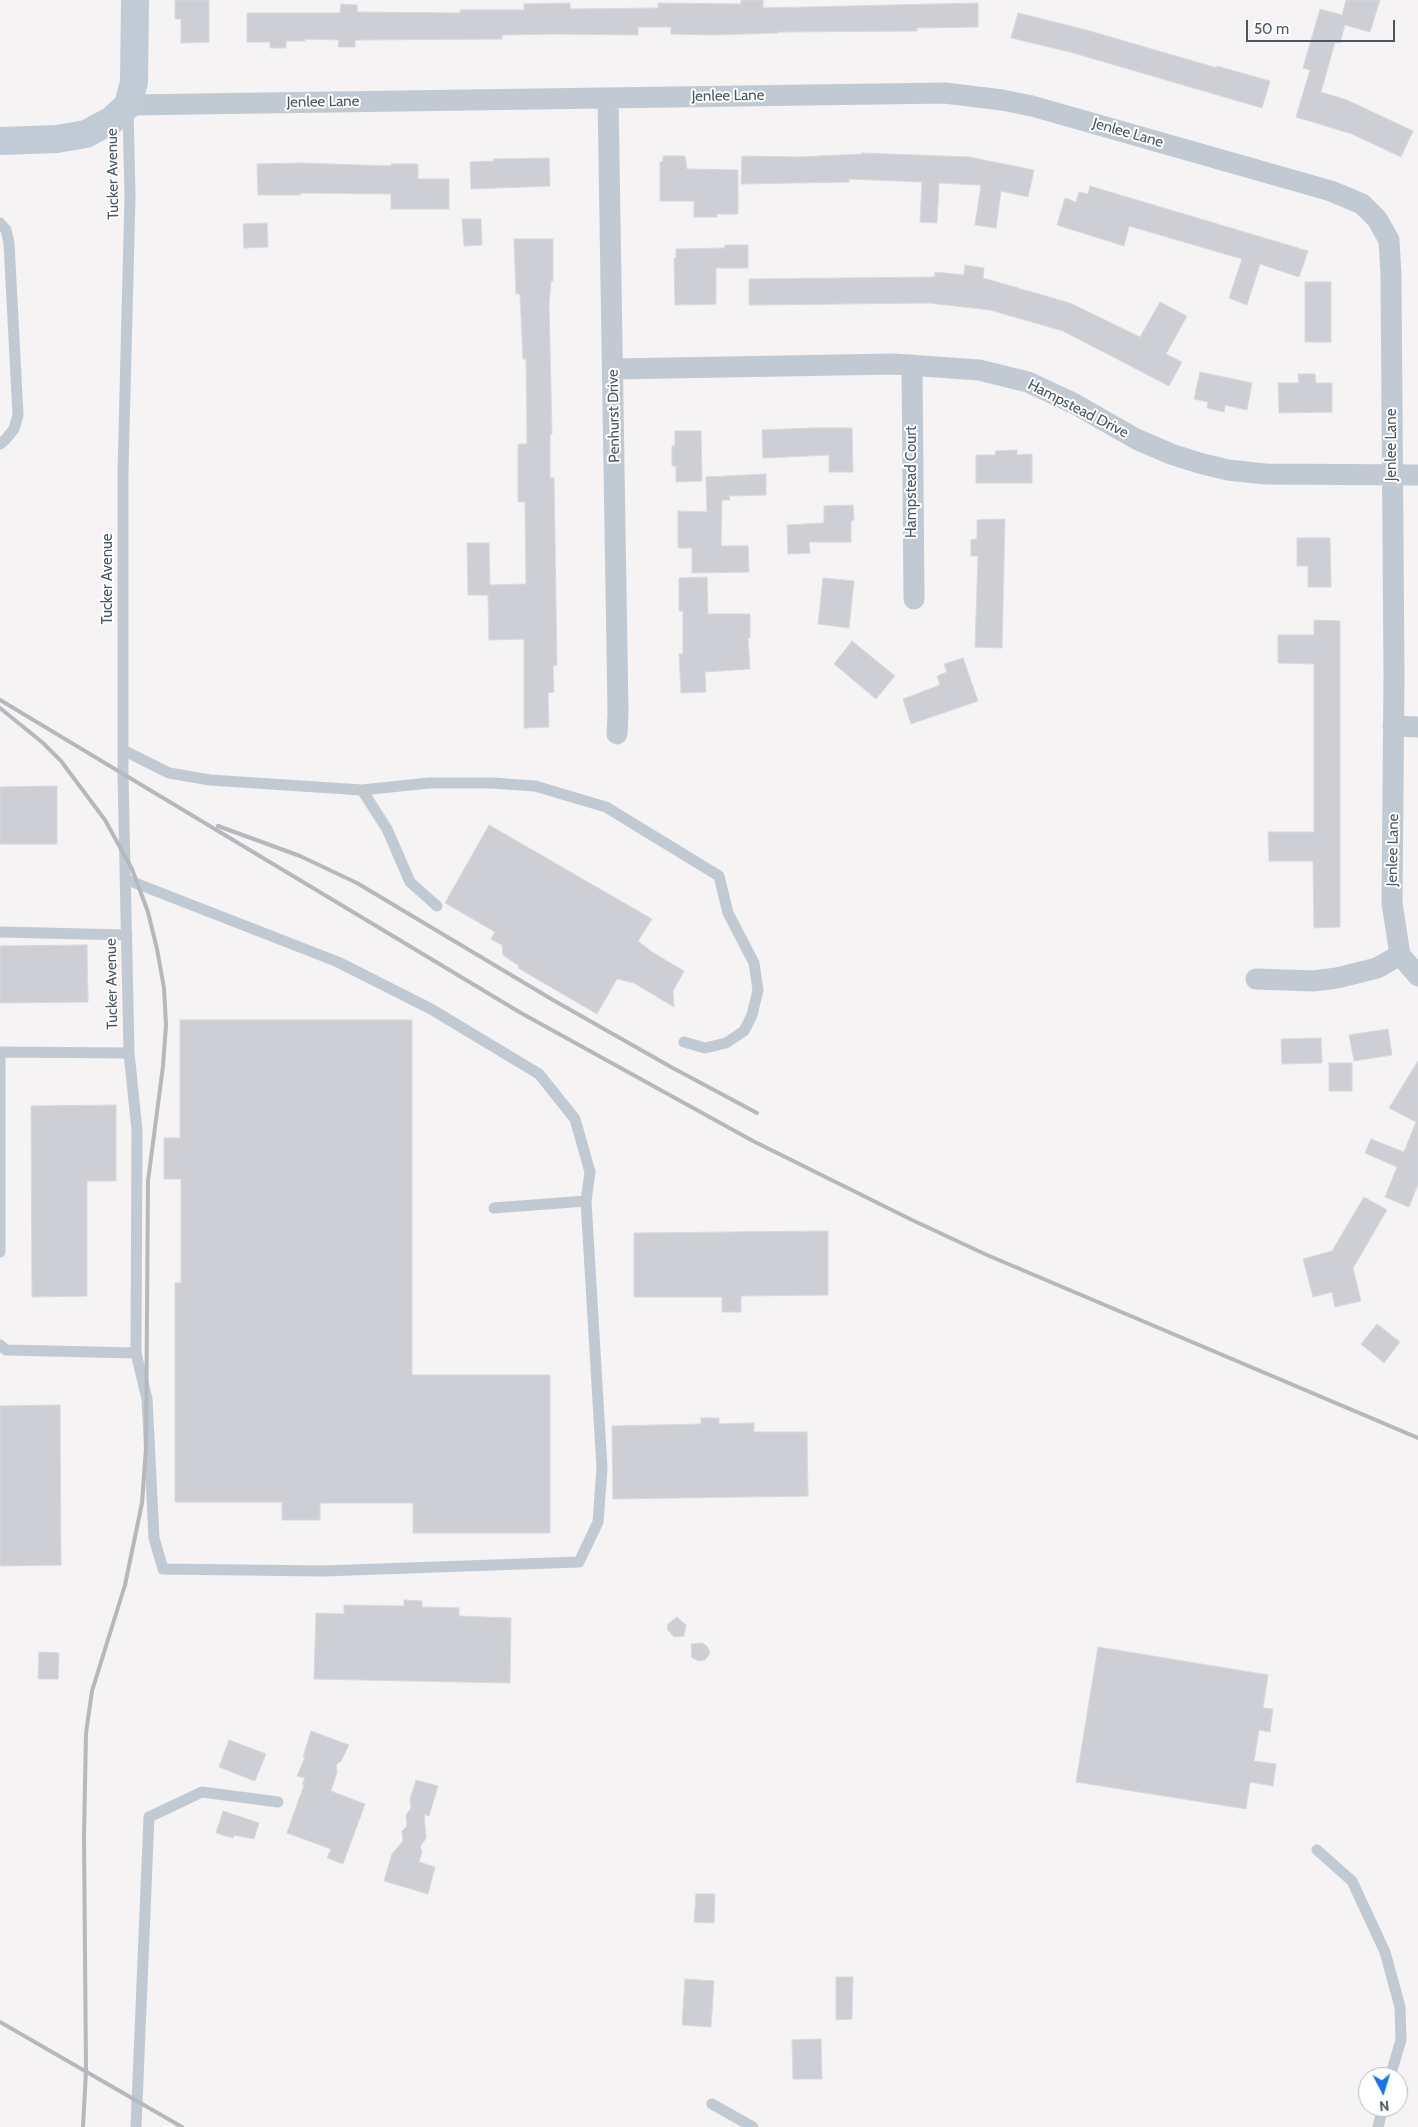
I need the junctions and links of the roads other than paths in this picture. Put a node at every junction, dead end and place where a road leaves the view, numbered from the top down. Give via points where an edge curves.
1 (135, 0) edge
2 (608, 98) junction
3 (128, 105) junction
4 (0, 141) edge
5 (0, 223) edge
6 (912, 365) junction
7 (613, 369) junction
8 (0, 444) edge
9 (1392, 475) junction
10 (1418, 475) edge
11 (914, 600) dead end
12 (1393, 726) junction
13 (1418, 727) edge
14 (617, 734) dead end
15 (123, 750) junction
16 (362, 790) junction
17 (125, 879) junction
18 (437, 906) dead end
19 (0, 932) edge
20 (126, 935) junction
21 (1400, 955) junction
22 (1418, 976) edge
23 (1256, 979) dead end
24 (684, 1042) dead end
25 (0, 1052) edge
26 (129, 1053) junction
27 (0, 1058) edge
28 (586, 1201) junction
29 (494, 1208) dead end
30 (0, 1252) edge
31 (0, 1345) edge
32 (136, 1352) junction
33 (278, 1802) dead end
34 (1317, 1850) dead end
35 (1393, 2067) edge
36 (712, 2104) dead end
37 (136, 2127) edge
38 (753, 2127) edge

1 - 3 street via 134,82
2 - 3 street, Jenlee Lane
2 - 7 street, Penhurst Drive
2 - 9 street, Jenlee Lane via 945,94 1002,100 1351,198 1377,219 1389,240 1392,275
3 - 4 street via 112,120 86,134 58,139
3 - 15 lane, Tucker Avenue via 130,196 123,471
5 - 8 lane via 10,243 18,415 14,429
6 - 7 street, Hampstead Drive
6 - 9 street, Hampstead Drive via 978,370 1028,382 1136,439 1171,454 1228,470 1265,474
6 - 11 street, Hampstead Court
7 - 14 street, Penhurst Drive
9 - 10 street, Hampstead Drive
9 - 12 street, Jenlee Lane
12 - 13 street
12 - 21 street, Jenlee Lane via 1392,903
15 - 16 lane via 169,773 186,777
15 - 17 lane, Tucker Avenue
16 - 18 lane via 387,829 410,882
16 - 24 lane via 429,783 535,786 606,808 719,876 728,913 754,963 758,990 744,1031 726,1044 706,1048
17 - 20 lane, Tucker Avenue
17 - 28 lane via 338,962 431,1009 539,1074 575,1119 590,1172
19 - 20 lane
20 - 26 lane, Tucker Avenue
21 - 22 street
21 - 23 street via 1377,968 1313,982
25 - 26 lane
26 - 32 lane, Tucker Avenue via 137,1130
27 - 30 lane
28 - 29 lane
28 - 32 lane, Tucker Avenue via 602,1468 598,1522 578,1562 323,1571 164,1569 154,1538 146,1399
31 - 32 lane via 6,1350
33 - 37 lane via 202,1792 148,1817
34 - 35 lane via 1352,1881 1385,1952 1400,2007 1401,2040
36 - 38 lane

